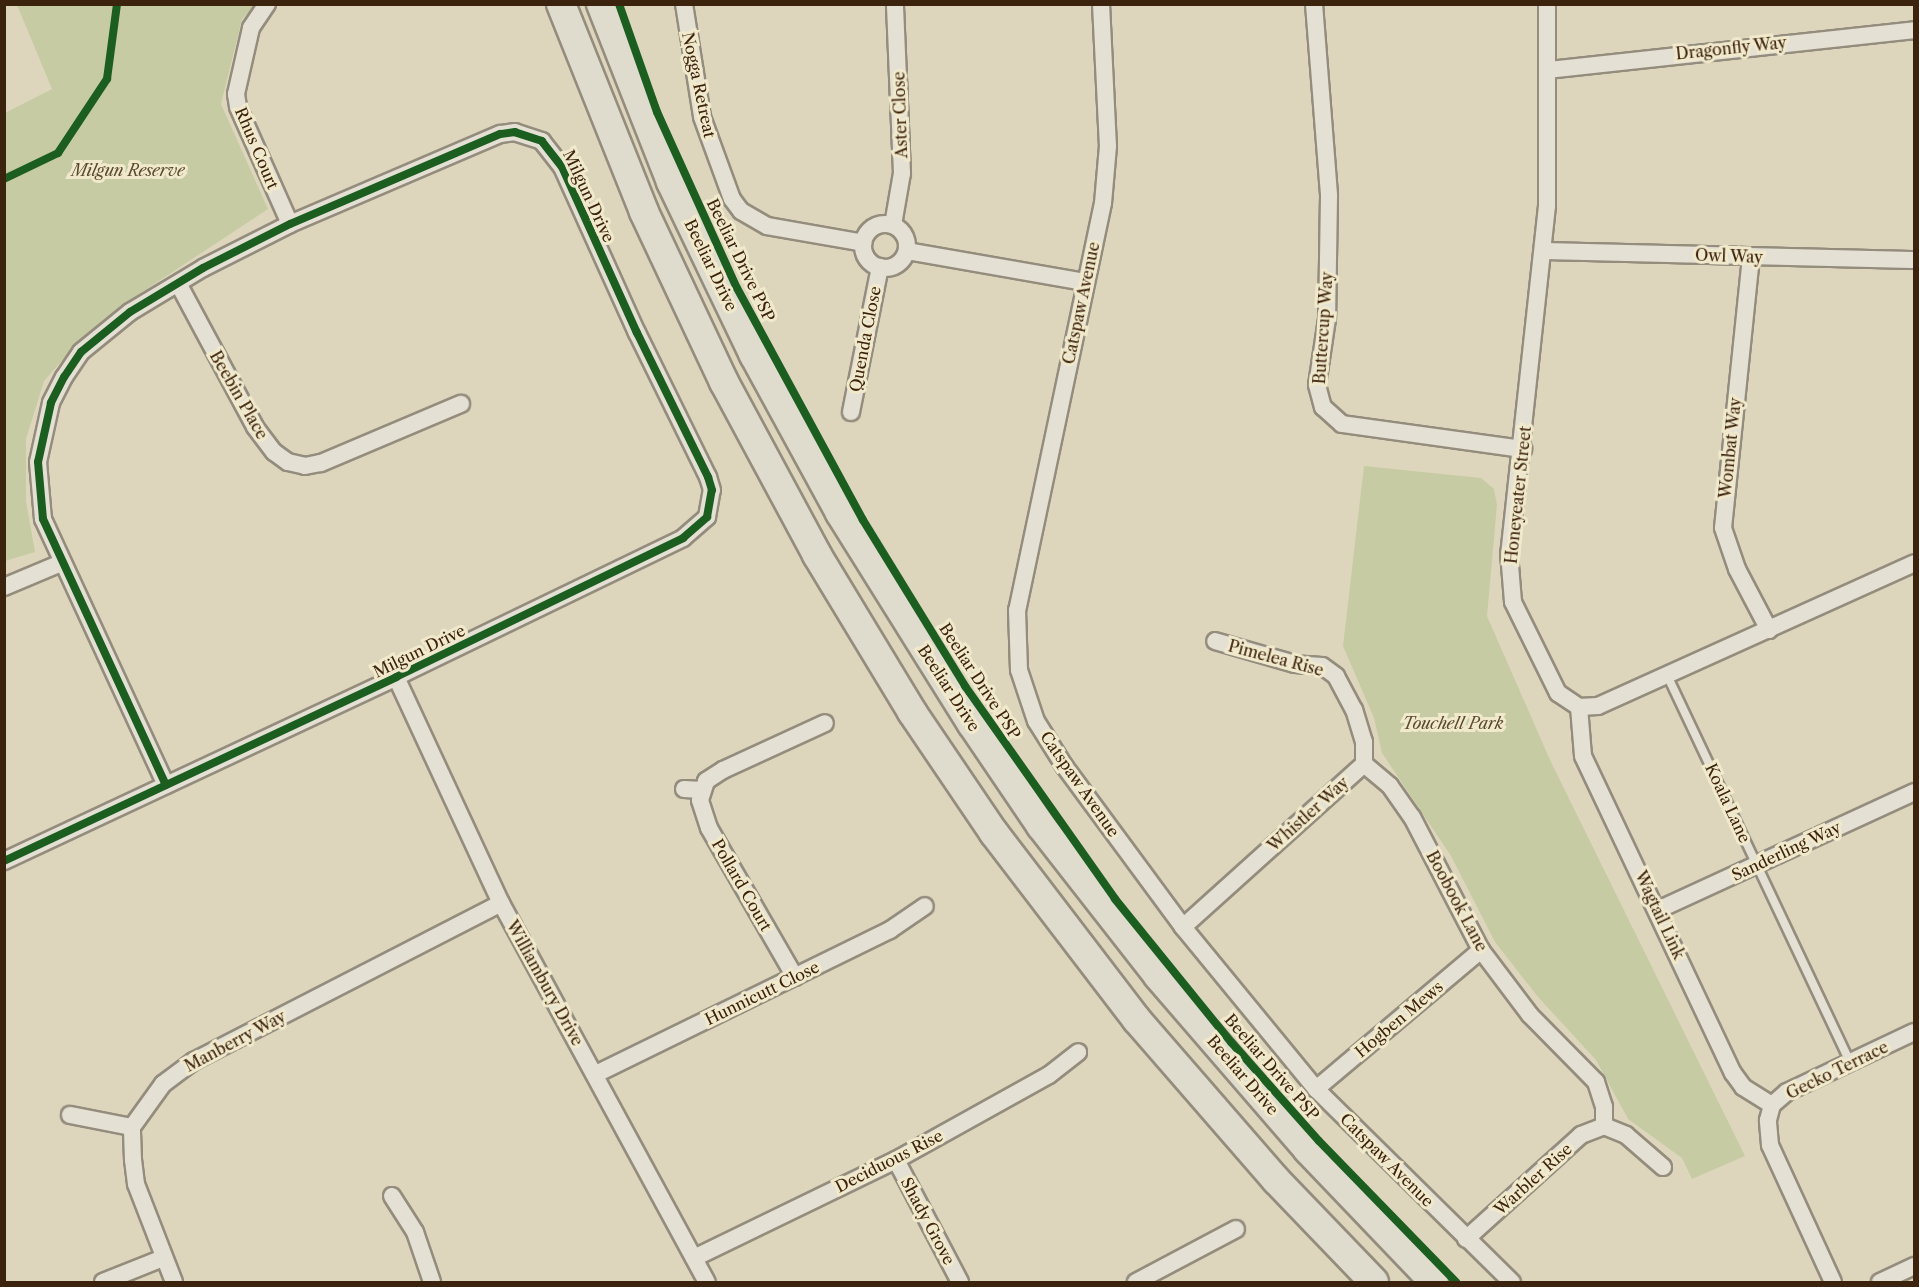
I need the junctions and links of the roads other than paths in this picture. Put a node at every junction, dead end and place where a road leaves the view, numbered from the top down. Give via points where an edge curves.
1 (267, 4) edge
2 (561, 4) edge
3 (601, 4) edge
4 (684, 4) edge
5 (895, 4) edge
6 (1101, 4) edge
7 (1314, 4) edge
8 (1547, 4) edge
9 (1914, 30) edge
10 (1548, 70) junction
11 (290, 224) junction
12 (893, 225) junction
13 (864, 243) junction
14 (907, 251) junction
15 (1543, 251) junction
16 (1751, 257) junction
17 (1914, 260) edge
18 (880, 267) junction
19 (1085, 282) junction
20 (179, 285) junction
21 (461, 404) dead end
22 (851, 412) dead end
23 (1523, 449) junction
24 (61, 563) junction
25 (1914, 563) edge
26 (4, 587) edge
27 (1769, 630) junction
28 (1215, 641) dead end
29 (1667, 675) junction
30 (1336, 676) joint
31 (396, 677) junction
32 (1579, 707) junction
33 (825, 723) dead end
34 (1364, 764) junction
35 (166, 785) junction
36 (684, 789) dead end
37 (702, 790) junction
38 (1914, 792) edge
39 (4, 861) edge
40 (1757, 866) junction
41 (501, 903) junction
42 (925, 906) dead end
43 (1658, 910) junction
44 (1183, 927) junction
45 (1481, 950) junction
46 (795, 977) junction
47 (1914, 1032) edge
48 (1078, 1052) dead end
49 (1850, 1062) junction
50 (596, 1074) junction
51 (1316, 1089) junction
52 (1772, 1105) junction
53 (70, 1115) dead end
54 (1604, 1126) junction
55 (132, 1127) junction
56 (896, 1160) junction
57 (1663, 1167) dead end
58 (392, 1196) dead end
59 (1236, 1229) dead end
60 (1466, 1239) junction
61 (163, 1258) junction
62 (694, 1258) junction
63 (1914, 1266) edge
64 (103, 1282) edge
65 (174, 1282) edge
66 (432, 1282) edge
67 (707, 1282) edge
68 (960, 1282) edge
69 (1136, 1282) edge
70 (1374, 1282) edge
71 (1434, 1282) edge
72 (1512, 1282) edge
73 (1833, 1282) edge
74 (1880, 1282) edge

1 - 11 street, Rhus Court via 251,28 236,94 238,107
2 - 70 highway via 644,212 724,382 817,555 912,712 994,833 1137,1020 1276,1180
3 - 71 highway, Beeliar Drive via 671,182 754,355 840,513 966,714 1041,826 1158,976 1308,1150
4 - 13 street, Nogga Retreat via 702,117 732,199 741,211 767,226
5 - 12 street, Aster Close via 902,173
6 - 19 street, Catspaw Avenue via 1108,146 1103,203
7 - 23 street, Buttercup Way via 1329,196 1327,319 1317,385 1323,407 1342,424
8 - 10 street, Honeyeater Street
9 - 10 street, Dragonfly Way
10 - 15 street, Honeyeater Street
11 - 20 street, Milgun Drive
11 - 31 street, Milgun Drive via 500,134 514,132 542,141 562,167 712,490 707,517 683,538
12 - 13 street via 871,230
12 - 14 street via 906,238
13 - 18 street via 867,258
14 - 18 street via 893,267
14 - 19 street
15 - 16 street, Owl Way
15 - 23 street, Honeyeater Street
16 - 17 street, Owl Way
16 - 27 street, Wombat Way via 1723,528 1737,569
18 - 22 street, Quenda Close
19 - 44 street, Catspaw Avenue via 1017,610 1019,670 1036,721 1059,758
20 - 21 street, Beebin Place via 255,427 274,452 288,462 305,466 321,463
20 - 24 street, Milgun Drive via 100,334 75,360 51,404 38,462 38,491 43,519
23 - 32 street, Honeyeater Street via 1509,553 1513,602 1558,693
24 - 26 street
24 - 35 street, Milgun Drive
25 - 27 street
27 - 29 street
28 - 30 street, Pimelea Rise via 1295,664 1322,666
29 - 32 street via 1598,706
29 - 40 lane, Koala Lane
30 - 34 street, Whistler Way via 1354,710 1364,742
31 - 35 street, Milgun Drive
31 - 41 street, Williambury Drive
32 - 43 street, Wagtail Link via 1583,756
33 - 37 street via 723,770 706,781
34 - 44 street, Whistler Way
34 - 45 street, Boobook Lane via 1390,786 1412,817
35 - 39 street, Milgun Drive
36 - 37 street
37 - 46 street, Pollard Court via 702,812 709,828
38 - 40 street, Sanderling Way
40 - 43 street, Sanderling Way
40 - 49 lane, Koala Lane
41 - 50 street, Williambury Drive
41 - 55 street, Manberry Way via 194,1061 163,1084
42 - 46 street, Hunnicutt Close via 890,930
43 - 52 street, Wagtail Link via 1733,1073 1743,1087
44 - 51 street, Catspaw Avenue
45 - 51 street, Hogben Mews
45 - 54 street, Boobook Lane via 1530,1015 1596,1082 1604,1107
46 - 50 street, Hunnicutt Close
47 - 49 street, Gecko Terrace
48 - 56 street, Deciduous Rise via 1048,1075
49 - 52 street, Gecko Terrace via 1787,1092
50 - 62 street, Williambury Drive
51 - 60 street, Catspaw Avenue
52 - 73 street, Gecko Terrace via 1768,1120 1770,1145
53 - 55 street
54 - 57 street via 1626,1135
54 - 60 street, Warbler Rise via 1581,1135
55 - 61 street via 136,1184
56 - 62 street, Deciduous Rise
56 - 68 street, Shady Grove
58 - 66 street via 415,1232
59 - 69 street
60 - 72 street, Catspaw Avenue
61 - 64 street
61 - 65 street
62 - 67 street, Williambury Drive
63 - 74 street

